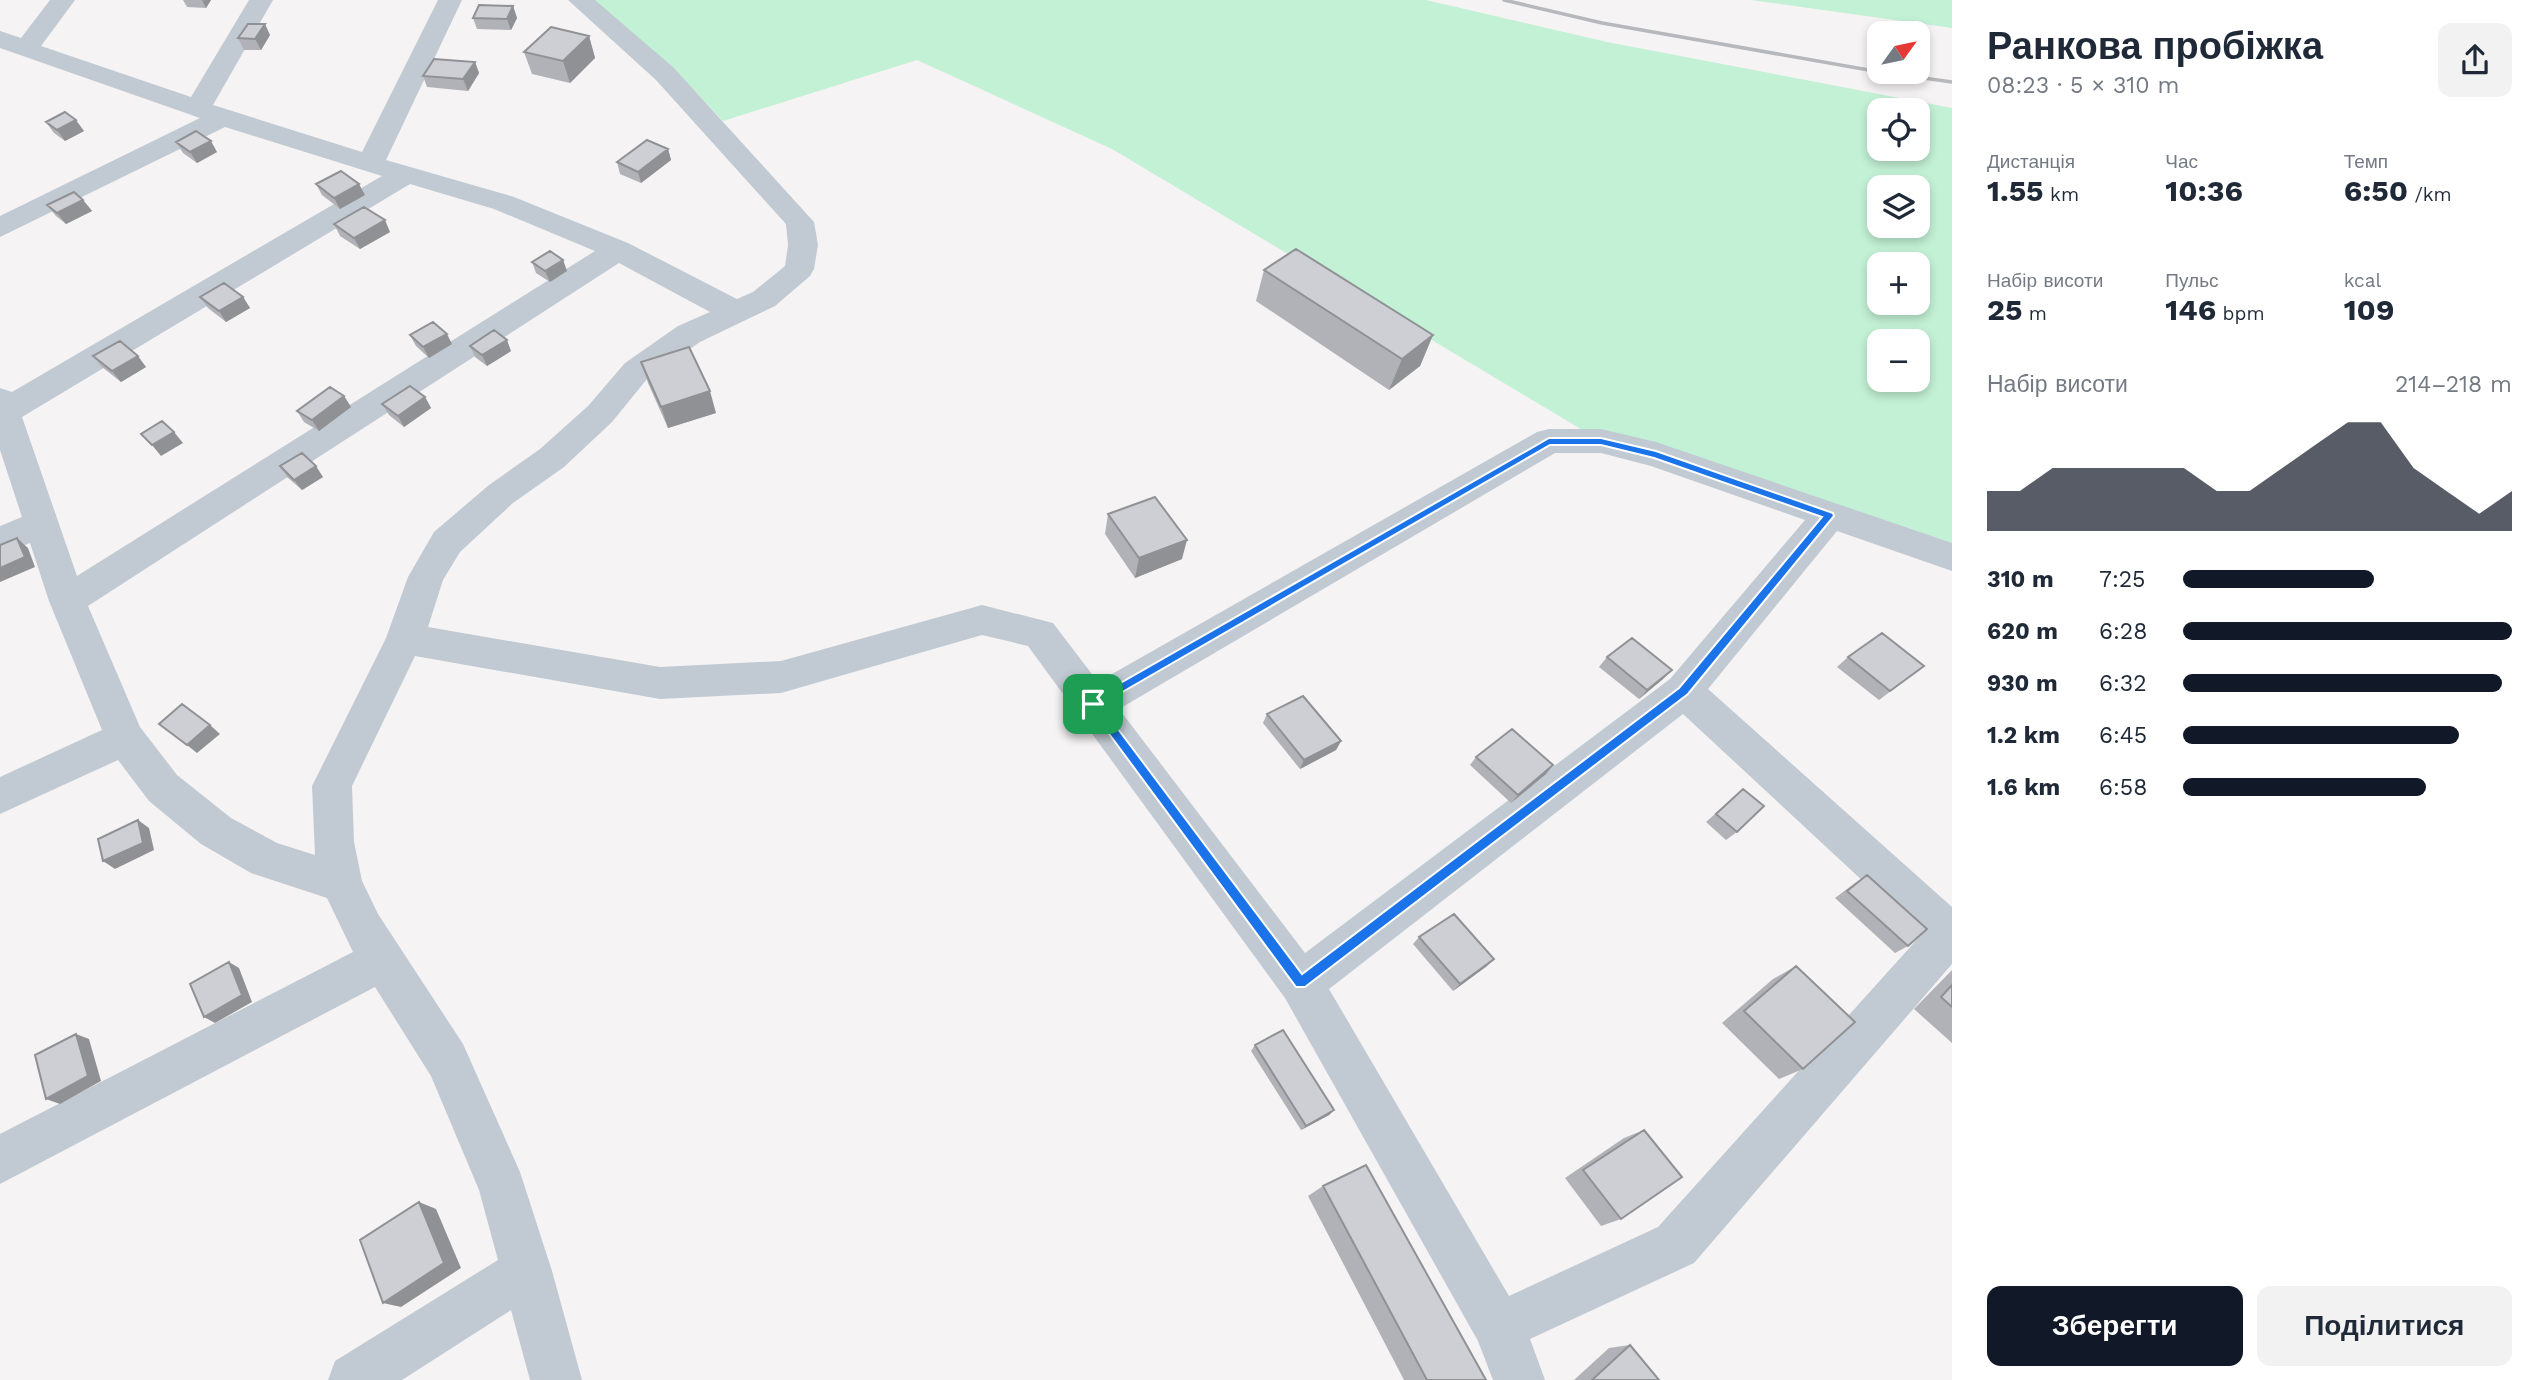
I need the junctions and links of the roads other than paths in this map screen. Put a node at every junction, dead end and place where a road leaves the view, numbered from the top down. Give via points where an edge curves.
1 (63, 0) edge
2 (261, 0) edge
3 (450, 0) edge
4 (580, 0) edge
5 (13, 44) edge
6 (198, 108) junction
7 (224, 117) junction
8 (370, 163) junction
9 (407, 174) junction
10 (0, 228) edge
11 (618, 250) junction
12 (734, 311) junction
13 (2, 406) edge
14 (1829, 516) junction
15 (41, 524) junction
16 (0, 541) edge
17 (1952, 557) edge
18 (67, 601) junction
19 (405, 639) junction
20 (1684, 691) junction
21 (1093, 704) junction
22 (125, 738) junction
23 (0, 796) edge
24 (341, 883) junction
25 (1951, 934) edge
26 (383, 960) junction
27 (1301, 983) junction
28 (0, 1160) edge
29 (527, 1271) junction
30 (1499, 1327) junction
31 (354, 1380) edge
32 (556, 1380) edge
33 (1519, 1380) edge

1 - 5 street
2 - 6 street
3 - 8 street
4 - 12 street via 665,74 800,222 799,269 764,299
5 - 6 street
6 - 7 street
7 - 8 street
7 - 10 street
8 - 9 street
9 - 11 street via 504,203
9 - 13 street
11 - 12 street
11 - 18 street
12 - 19 street via 636,370 600,414 552,458 501,494 447,542 426,577
13 - 15 street
14 - 17 street
14 - 20 street
14 - 21 street via 1656,455 1601,441 1549,441
15 - 16 street
15 - 18 street
18 - 22 street
19 - 21 street via 660,683 781,677 982,620 1040,635
19 - 24 street via 332,786 333,842
20 - 25 street
20 - 27 street
21 - 27 street
22 - 23 street
22 - 24 street via 163,788 216,831 266,859
24 - 26 street
25 - 30 street via 1676,1245
26 - 28 street
26 - 29 street via 447,1059 503,1189
27 - 30 street
29 - 31 street
29 - 32 street
30 - 33 street

